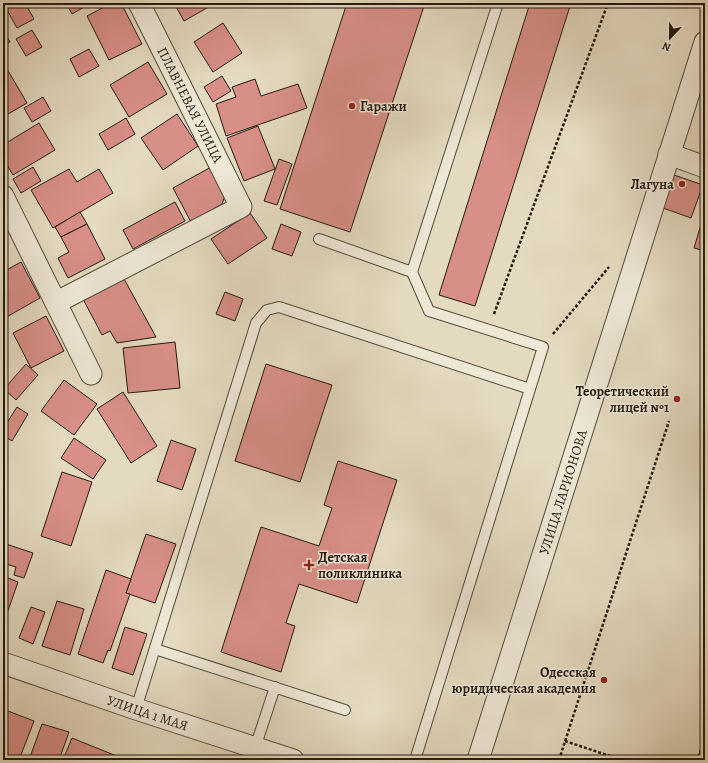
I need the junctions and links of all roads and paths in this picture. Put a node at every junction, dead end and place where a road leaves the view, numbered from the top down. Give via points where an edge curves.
1 (139, 3) edge
2 (498, 3) edge
3 (608, 3) edge
4 (705, 42) edge
5 (669, 154) junction
6 (705, 167) edge
7 (3, 196) edge
8 (319, 239) dead end
9 (613, 263) dead end
10 (412, 272) junction
11 (57, 302) junction
12 (488, 329) junction
13 (543, 347) junction
14 (91, 374) dead end
15 (530, 388) junction
16 (669, 422) dead end
17 (155, 649) junction
18 (3, 663) edge
19 (275, 687) junction
20 (136, 710) junction
21 (345, 710) dead end
22 (565, 741) junction
23 (253, 754) edge
24 (293, 760) edge
25 (415, 760) edge
26 (478, 760) edge
27 (559, 760) edge
28 (622, 760) edge

1 - 11 street, ПЛАВНЕВАЯ УЛИЦА via 242,207
2 - 10 lane
3 - 12 path
4 - 5 street, УЛИЦА ЛАРИОНОВА
5 - 6 street
5 - 26 street, УЛИЦА ЛАРИОНОВА
7 - 11 street
8 - 10 lane
9 - 13 path
10 - 12 lane via 429,311
11 - 14 street
12 - 13 lane
13 - 15 lane
15 - 17 lane via 279,307 267,310 256,323
15 - 25 lane
16 - 22 path
17 - 19 lane
17 - 20 lane
18 - 20 street, УЛИЦА 1 МАЯ
19 - 21 lane
19 - 23 lane
20 - 23 street, УЛИЦА 1 МАЯ
22 - 27 path
22 - 28 path
23 - 24 street, УЛИЦА 1 МАЯ

